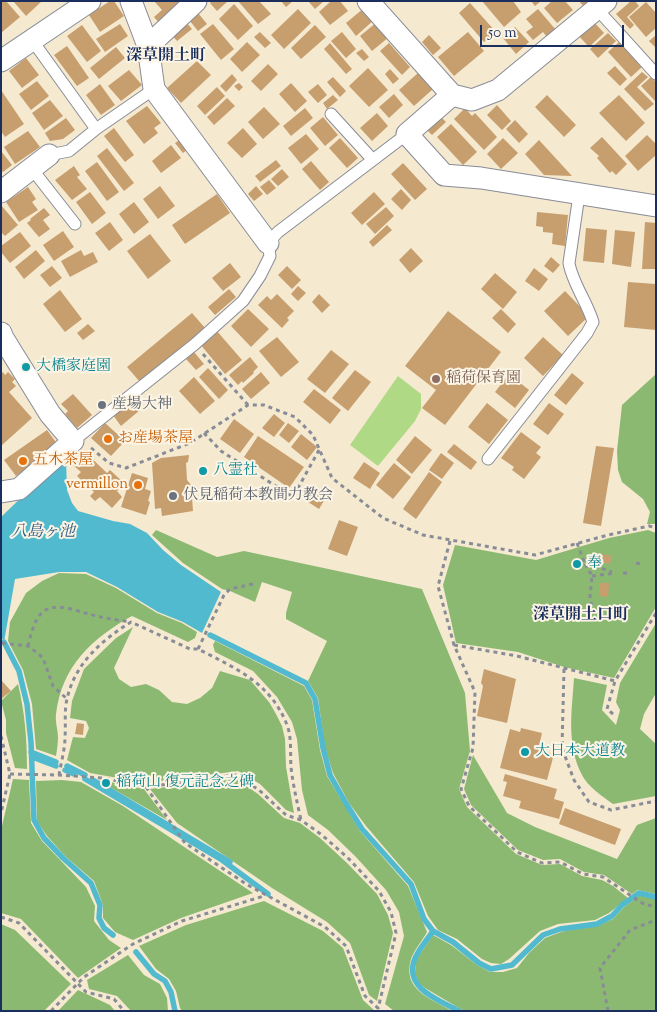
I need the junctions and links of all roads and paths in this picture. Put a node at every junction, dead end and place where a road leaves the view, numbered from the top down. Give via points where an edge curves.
1 (90, 1) edge
2 (131, 1) edge
3 (196, 1) edge
4 (368, 1) edge
5 (602, 5) edge
6 (32, 40) junction
7 (148, 46) junction
8 (1, 61) edge
9 (656, 74) edge
10 (154, 89) junction
11 (452, 95) junction
12 (331, 114) dead end
13 (96, 129) junction
14 (407, 134) junction
15 (50, 155) joint
16 (372, 160) junction
17 (32, 169) junction
18 (1, 192) edge
19 (579, 194) junction
20 (656, 206) edge
21 (75, 224) dead end
22 (268, 244) junction
23 (2, 337) edge
24 (194, 344) junction
25 (248, 405) junction
26 (204, 433) junction
27 (73, 441) junction
28 (319, 450) junction
29 (488, 459) dead end
30 (1, 492) edge
31 (656, 528) edge
32 (450, 540) junction
33 (577, 543) junction
34 (636, 563) dead end
35 (585, 564) junction
36 (642, 564) dead end
37 (623, 573) dead end
38 (629, 574) dead end
39 (592, 576) junction
40 (253, 584) dead end
41 (656, 613) edge
42 (594, 621) dead end
43 (132, 622) junction
44 (2, 643) edge
45 (454, 645) junction
46 (28, 646) junction
47 (198, 649) junction
48 (564, 669) junction
49 (615, 681) junction
50 (66, 699) junction
51 (613, 714) dead end
52 (1, 736) edge
53 (10, 774) junction
54 (59, 775) junction
55 (146, 787) junction
56 (656, 801) edge
57 (1, 813) edge
58 (301, 820) junction
59 (264, 896) junction
60 (656, 906) edge
61 (1, 917) edge
62 (656, 920) edge
63 (78, 984) junction
64 (379, 1010) edge
65 (51, 1011) edge
66 (124, 1011) edge
67 (608, 1011) edge

1 - 6 street
2 - 7 street
3 - 7 street
4 - 11 street
5 - 9 lane
5 - 11 street via 498,90 472,100
6 - 8 street
6 - 13 lane
7 - 10 street
10 - 13 lane
10 - 22 street
11 - 14 street
12 - 16 lane
13 - 15 lane via 69,151
14 - 16 lane
14 - 19 street via 444,175
15 - 17 street
16 - 22 lane via 278,232
17 - 18 street
17 - 21 lane
19 - 20 street
19 - 29 lane via 569,263 593,322
22 - 24 lane via 270,256 243,301
23 - 27 street via 50,414
24 - 25 path
24 - 27 lane
25 - 26 path
25 - 28 path via 264,405 295,417 313,435
26 - 27 path via 190,443 126,468 109,463 86,444
26 - 28 path via 221,451 293,498
27 - 30 street via 19,489
28 - 32 path via 332,478 383,518 423,535
31 - 33 path via 649,526
32 - 33 path via 535,555
32 - 45 path via 438,586
33 - 35 path
34 - 36 path
35 - 39 path
35 - 39 path via 614,572
37 - 38 path
39 - 42 path via 590,596
40 - 47 path via 230,589 224,595
41 - 49 path
43 - 46 path via 52,608 37,620
43 - 47 path via 190,649
43 - 50 path via 112,634 80,667
44 - 46 path
45 - 48 path via 517,656
45 - 60 path via 474,692 473,748 461,789 469,806 517,852 542,862 560,862 583,874 603,877 646,905
46 - 50 path via 43,658 53,686
47 - 58 path via 251,677 280,712 290,740 294,791
48 - 49 path
48 - 56 path via 562,748 574,780 589,802 612,810
49 - 51 path via 607,709
50 - 54 path via 66,738
52 - 53 path
53 - 54 path
53 - 57 path
54 - 55 path via 102,778
55 - 58 path via 236,776 259,790 286,815
55 - 59 path via 185,843
58 - 64 path via 349,860 379,891 391,912 396,933
59 - 63 path via 182,921 133,944
59 - 64 path via 325,927 346,946 365,996
61 - 63 path via 19,923
62 - 67 path via 630,930 600,968
63 - 65 path
63 - 66 path via 86,992 114,1000

